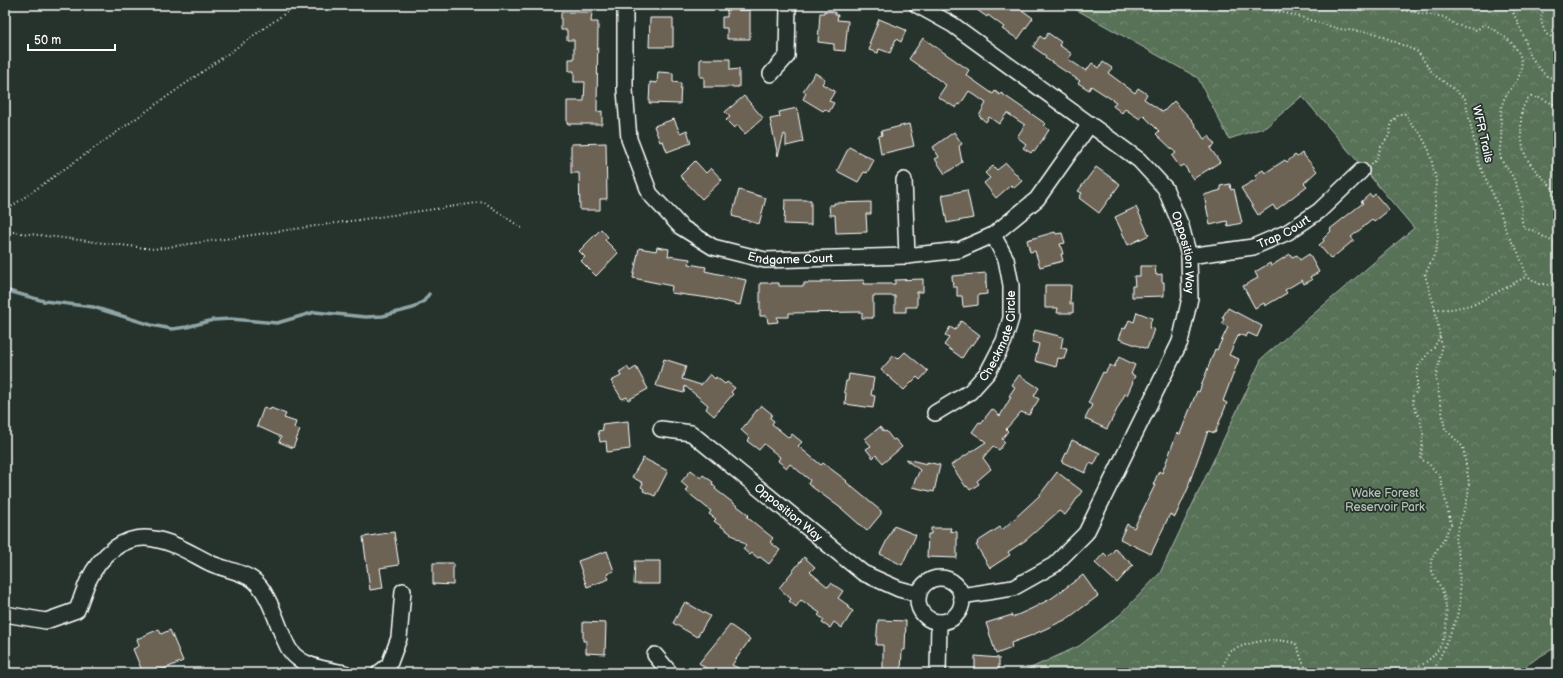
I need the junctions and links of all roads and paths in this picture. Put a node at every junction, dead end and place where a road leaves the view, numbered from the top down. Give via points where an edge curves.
1 (297, 5) edge
2 (624, 5) edge
3 (788, 5) edge
4 (918, 5) edge
5 (1252, 5) edge
6 (1371, 5) edge
7 (1513, 5) edge
8 (1547, 5) edge
9 (1558, 40) edge
10 (771, 74) dead end
11 (1558, 81) edge
12 (1558, 106) edge
13 (1090, 124) junction
14 (1361, 171) joint
15 (904, 180) dead end
16 (1558, 194) edge
17 (5, 211) edge
18 (523, 229) dead end
19 (5, 231) edge
20 (993, 235) junction
21 (1558, 245) edge
22 (907, 256) junction
23 (1189, 256) junction
24 (1527, 276) junction
25 (1558, 285) edge
26 (1434, 309) junction
27 (1440, 336) junction
28 (935, 414) dead end
29 (661, 429) dead end
30 (403, 591) dead end
31 (918, 594) junction
32 (962, 596) junction
33 (5, 614) edge
34 (939, 622) junction
35 (655, 655) dead end
36 (345, 673) edge
37 (379, 673) edge
38 (670, 673) edge
39 (938, 673) edge
40 (1220, 673) edge
41 (1310, 673) edge
42 (1380, 673) edge
43 (1433, 673) edge

1 - 17 path
2 - 22 street, Endgame Court via 625,90 629,139 650,194 681,227 712,246 765,260
3 - 10 street via 787,56
4 - 13 street, Opposition Way via 953,25
5 - 24 path, WFR Trails via 1339,29 1375,33 1418,52 1433,74 1465,99 1479,164
6 - 21 path, WFR Trails via 1444,17 1456,25 1477,30 1484,24 1512,43 1522,64 1520,75 1503,101 1501,110 1502,162 1511,174 1522,202 1520,210 1525,229 1532,230
7 - 11 path via 1513,12 1528,53 1545,75
8 - 9 path via 1541,20 1546,34
12 - 16 path via 1541,97 1531,97 1521,110 1523,150 1536,172
13 - 20 street, Endgame Court via 1037,199
13 - 23 street, Opposition Way via 1139,160 1165,188 1181,226
14 - 23 street, Trap Court via 1319,211 1288,232 1253,247
14 - 26 path via 1375,161 1389,136 1392,122 1399,114 1405,114 1429,150 1436,180 1438,236 1436,251 1425,275
15 - 22 street
18 - 19 path via 484,202 154,248
20 - 22 street, Endgame Court via 959,250
20 - 28 street, Checkmate Circle via 1006,258 1011,285 1011,318 1004,340 988,372 970,392
23 - 32 street, Opposition Way via 1190,298 1180,342 1086,533 1054,565 1013,588
24 - 25 path via 1539,284
24 - 26 path via 1475,304 1452,310
26 - 27 path
27 - 42 path via 1419,364 1417,391 1413,396 1413,403 1420,418 1423,434 1420,460 1429,464 1440,477 1451,524 1430,562 1432,572 1442,590 1446,629 1443,642 1431,659 1416,668
27 - 43 path via 1442,348 1436,377 1445,429 1463,446 1469,482 1468,497 1455,539 1459,557 1460,603 1456,620
29 - 31 street, Opposition Way via 690,433 863,573 899,589
30 - 37 street via 399,638 389,665
31 - 32 street via 928,581 942,578 955,583
31 - 34 street via 921,612
32 - 34 street via 956,614
33 - 36 street via 46,621 77,610 88,580 105,557 119,544 133,538 155,539 253,579 273,609 286,645 296,658 318,668
34 - 39 street
35 - 38 street
40 - 41 path via 1229,652 1253,642 1269,640 1295,643 1305,668

